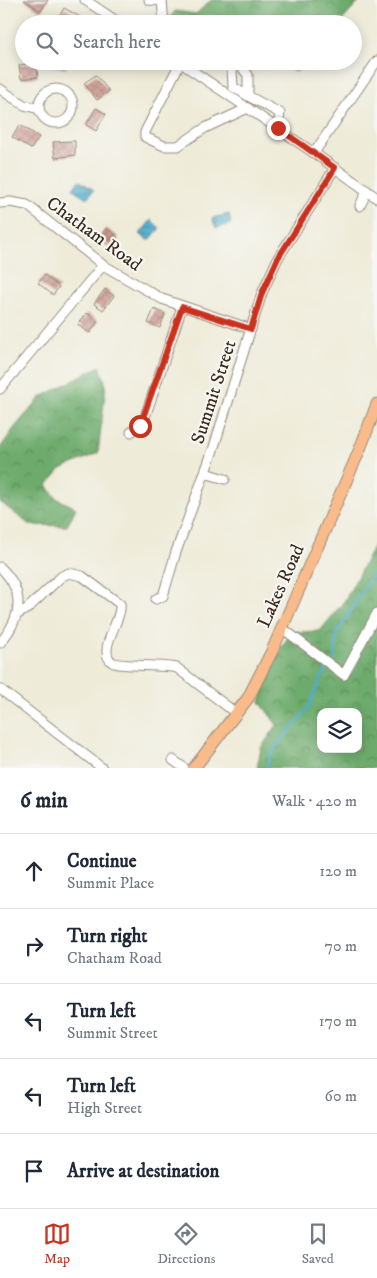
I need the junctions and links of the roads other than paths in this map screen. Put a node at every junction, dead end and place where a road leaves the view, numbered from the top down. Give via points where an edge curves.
1 (85, 0) edge
2 (149, 0) edge
3 (162, 0) edge
4 (98, 4) edge
5 (111, 15) edge
6 (163, 15) edge
7 (377, 62) edge
8 (175, 70) edge
9 (191, 70) edge
10 (0, 90) edge
11 (248, 96) dead end
12 (248, 108) junction
13 (39, 109) dead end
14 (278, 128) junction
15 (314, 153) junction
16 (335, 168) junction
17 (367, 191) junction
18 (377, 198) edge
19 (0, 203) edge
20 (360, 206) dead end
21 (103, 265) junction
22 (182, 307) junction
23 (251, 329) junction
24 (0, 389) edge
25 (377, 404) edge
26 (131, 432) dead end
27 (205, 473) junction
28 (225, 479) dead end
29 (0, 567) edge
30 (156, 600) dead end
31 (377, 613) edge
32 (18, 614) junction
33 (282, 628) junction
34 (0, 642) edge
35 (0, 689) edge
36 (237, 714) junction
37 (173, 760) dead end
38 (102, 768) edge
39 (184, 768) edge
40 (194, 768) edge

1 - 4 street
2 - 3 street
3 - 6 street
4 - 5 street
7 - 15 street
8 - 12 street via 145,132 148,140 164,146 178,146 205,128
9 - 12 street
10 - 13 street via 24,105
11 - 14 street via 280,113
12 - 14 street
14 - 15 street
15 - 16 street
16 - 17 street
16 - 23 street, Summit Street via 278,258 262,293
17 - 18 street
17 - 20 street
19 - 21 street, Chatham Road via 27,205
21 - 22 street, Chatham Road
21 - 24 street
22 - 23 street, Chatham Road
22 - 26 street via 145,417
23 - 27 street, Summit Street
25 - 33 main road, Lakes Road
27 - 28 street
27 - 30 street, Summit Street via 163,596
29 - 32 street via 16,592
31 - 33 street via 344,675
32 - 34 street
32 - 36 street via 62,576 68,573 82,576 120,604 120,615 109,639 109,660 116,664 177,668
33 - 36 main road, Lakes Road
35 - 38 street
36 - 40 main road, Lakes Road
37 - 39 street

